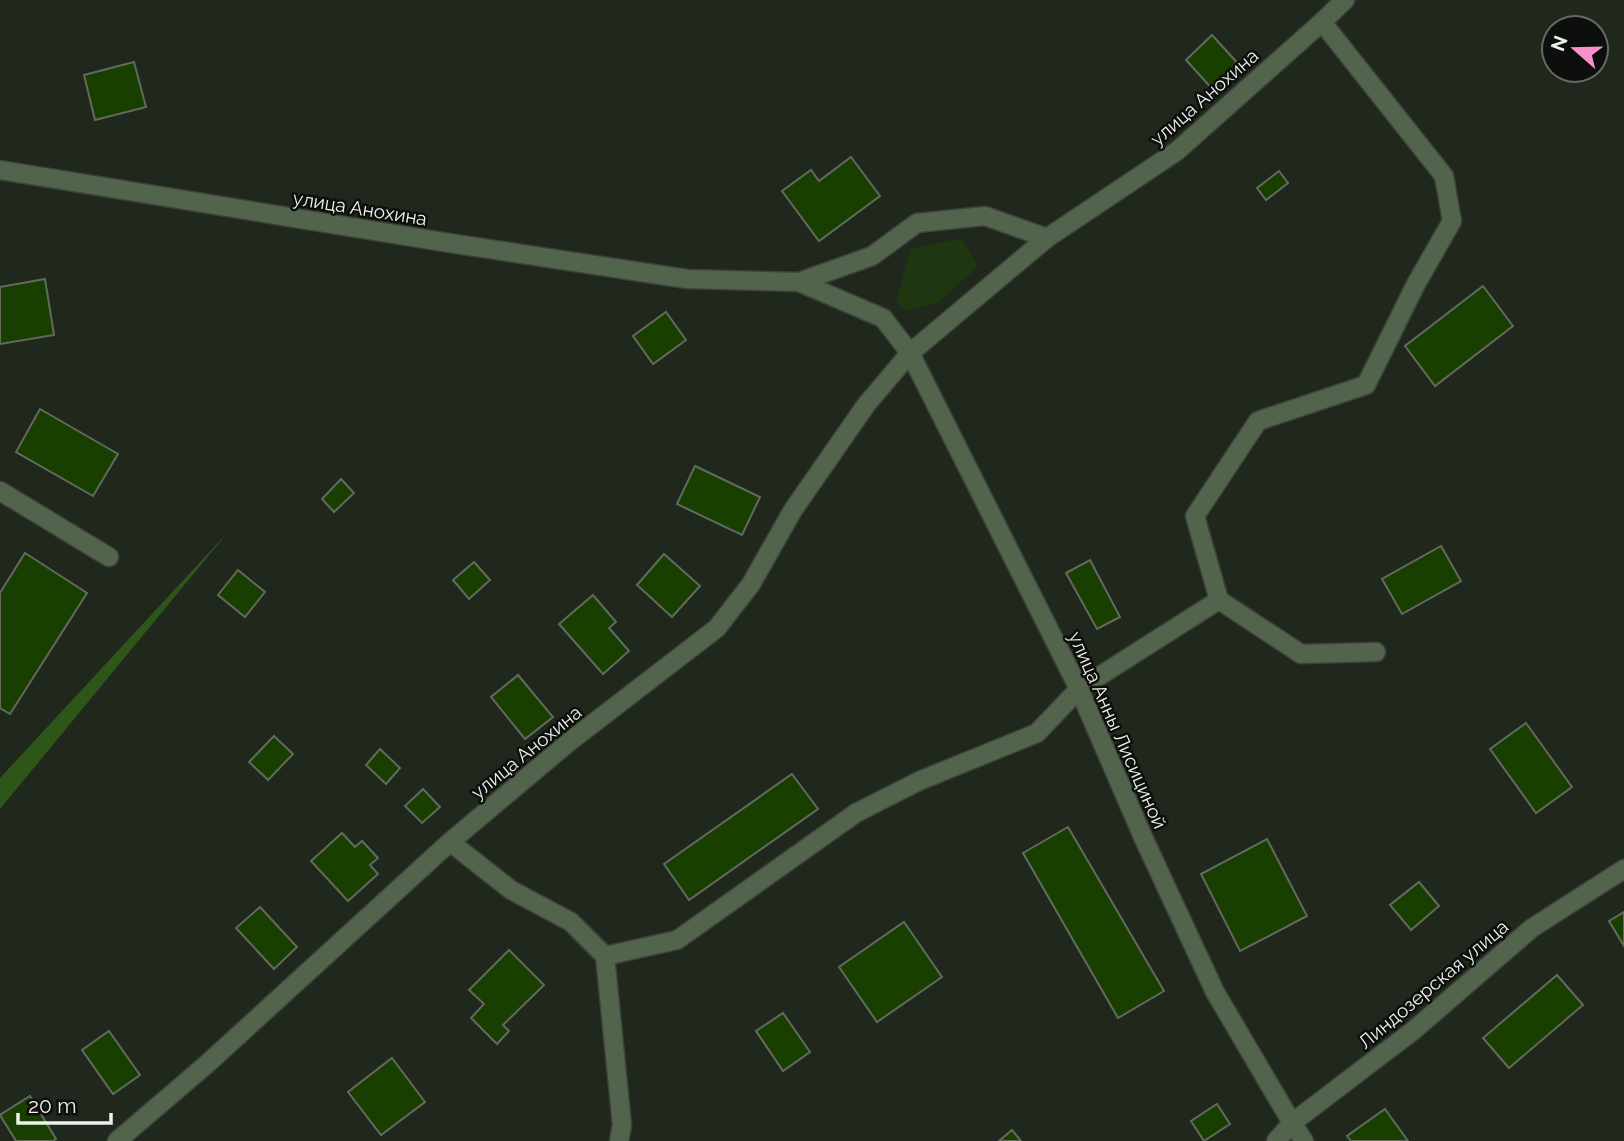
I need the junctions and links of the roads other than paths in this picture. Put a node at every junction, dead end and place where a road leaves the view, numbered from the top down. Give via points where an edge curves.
1 (1345, 0) edge
2 (1322, 22) junction
3 (0, 170) edge
4 (1047, 238) junction
5 (799, 282) junction
6 (911, 353) junction
7 (0, 491) edge
8 (109, 557) dead end
9 (1219, 600) junction
10 (1376, 652) dead end
11 (1079, 689) junction
12 (450, 842) junction
13 (1624, 869) edge
14 (605, 956) junction
15 (1292, 1123) junction
16 (117, 1141) edge
17 (620, 1141) edge
18 (1276, 1141) edge
19 (1304, 1141) edge

1 - 2 street, улица Анохина
2 - 4 street, улица Анохина via 1177,151
2 - 9 street via 1444,176 1452,221 1366,385 1258,421 1195,516
3 - 5 street, улица Анохина via 687,279
4 - 5 street, улица Анохина via 985,216 917,223 872,256
4 - 6 street, улица Анохина
5 - 6 street, улица Анохина via 883,318
6 - 11 street, улица Анны Лисициной
6 - 12 street, улица Анохина via 866,405 793,510 751,584 717,628 569,742
7 - 8 street
9 - 10 street via 1301,653
9 - 11 street
11 - 14 street via 1037,733 919,781 856,813 677,940
11 - 15 street, улица Анны Лисициной via 1215,992
12 - 14 street via 511,890 571,922
12 - 16 street, улица Анохина
13 - 15 street, Линдозерская улица via 1532,928 1415,1030
14 - 17 street
15 - 18 street, Линдозерская улица
15 - 19 street, улица Анны Лисициной

